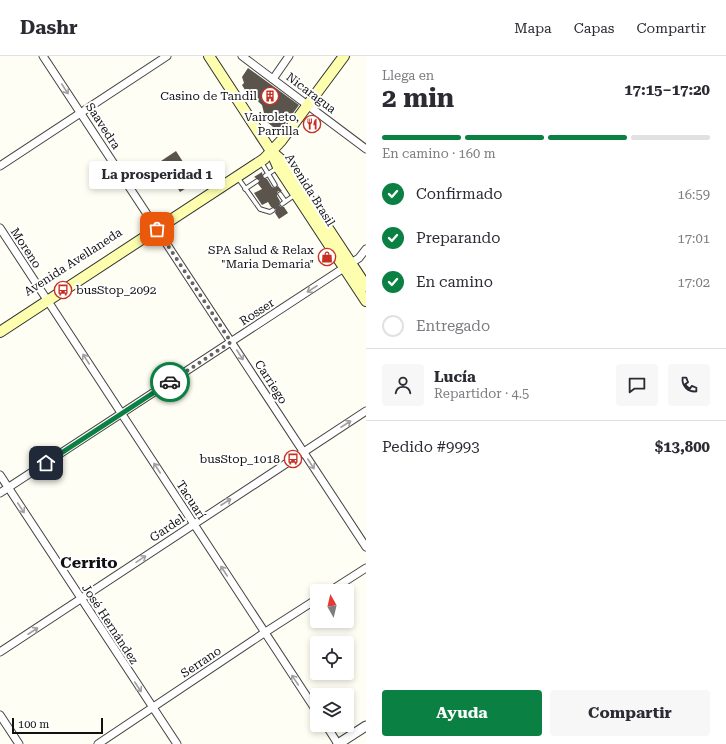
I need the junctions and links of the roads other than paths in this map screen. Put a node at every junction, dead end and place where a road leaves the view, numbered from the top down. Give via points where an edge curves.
1 (44, 56) edge
2 (167, 56) edge
3 (209, 56) edge
4 (242, 56) edge
5 (290, 56) edge
6 (344, 56) edge
7 (273, 79) junction
8 (307, 105) junction
9 (81, 113) junction
10 (366, 149) edge
11 (270, 151) junction
12 (261, 161) junction
13 (0, 166) edge
14 (278, 167) junction
15 (266, 175) junction
16 (237, 177) junction
17 (257, 181) dead end
18 (275, 185) dead end
19 (245, 189) junction
20 (280, 194) dead end
21 (296, 194) junction
22 (273, 210) dead end
23 (156, 227) junction
24 (0, 228) edge
25 (366, 249) edge
26 (348, 265) junction
27 (366, 286) edge
28 (46, 298) junction
29 (366, 301) edge
30 (0, 325) edge
31 (0, 332) edge
32 (231, 342) junction
33 (366, 411) edge
34 (122, 414) junction
35 (303, 452) junction
36 (0, 475) edge
37 (8, 488) junction
38 (0, 494) edge
39 (193, 524) junction
40 (366, 547) edge
41 (366, 568) edge
42 (341, 584) edge
43 (81, 599) junction
44 (310, 603) edge
45 (264, 633) junction
46 (0, 652) edge
47 (310, 702) edge
48 (152, 708) junction
49 (0, 715) edge
50 (366, 726) edge
51 (330, 732) edge
52 (19, 744) edge
53 (98, 744) edge
54 (177, 744) edge
55 (338, 744) edge

1 -> 9 street, Saavedra
2 - 9 street
3 - 11 main road
4 - 7 street, Nicaragua
5 - 7 street
6 - 8 main road
7 - 8 street, Nicaragua
8 - 10 street, Nicaragua
8 - 11 main road via 281,141
9 - 13 street
9 - 23 street, Saavedra
11 - 12 main road, Avenida Avellaneda
11 - 14 main road, Avenida Brasil
11 - 23 main road, Avenida Avellaneda via 258,156
11 - 26 main road, Avenida Brasil via 285,163
12 - 15 lane
12 - 16 main road, Avenida Avellaneda
14 - 15 lane
14 - 21 main road, Avenida Brasil
15 - 18 lane
16 - 19 lane
16 - 23 main road, Avenida Avellaneda
17 - 19 lane
19 - 22 lane via 260,209 270,212
20 - 21 lane via 283,203
21 - 26 main road, Avenida Brasil
23 - 28 main road, Avenida Avellaneda
23 - 32 street, Carriego
24 - 28 street, Moreno
25 - 26 street, Rosser via 359,258
26 - 27 main road, Avenida Brasil
26 - 29 main road, Avenida Brasil
26 -> 32 street, Rosser
28 - 30 main road, Avenida Avellaneda
28 - 31 main road, Avenida Avellaneda
34 -> 28 street, Tacuarí
32 - 34 street, Rosser
32 -> 35 street, Carriego
35 -> 33 street, Gardel
34 - 37 street, Rosser
39 -> 34 street, Tacuarí
39 -> 35 street, Gardel
35 -> 40 street, Carriego
36 - 37 street, José Hernández
37 - 38 street, Rosser
37 -> 43 street, José Hernández
43 -> 39 street, Gardel
45 -> 39 street, Tacuarí
41 - 42 street
46 -> 43 street, Gardel
43 -> 48 street, José Hernández
44 - 45 street, Serrano
47 -> 45 street, Tacuarí
45 - 48 street, Serrano
48 - 53 street, Serrano
48 - 54 street, José Hernández
49 - 52 street
50 - 55 street
51 - 55 street

